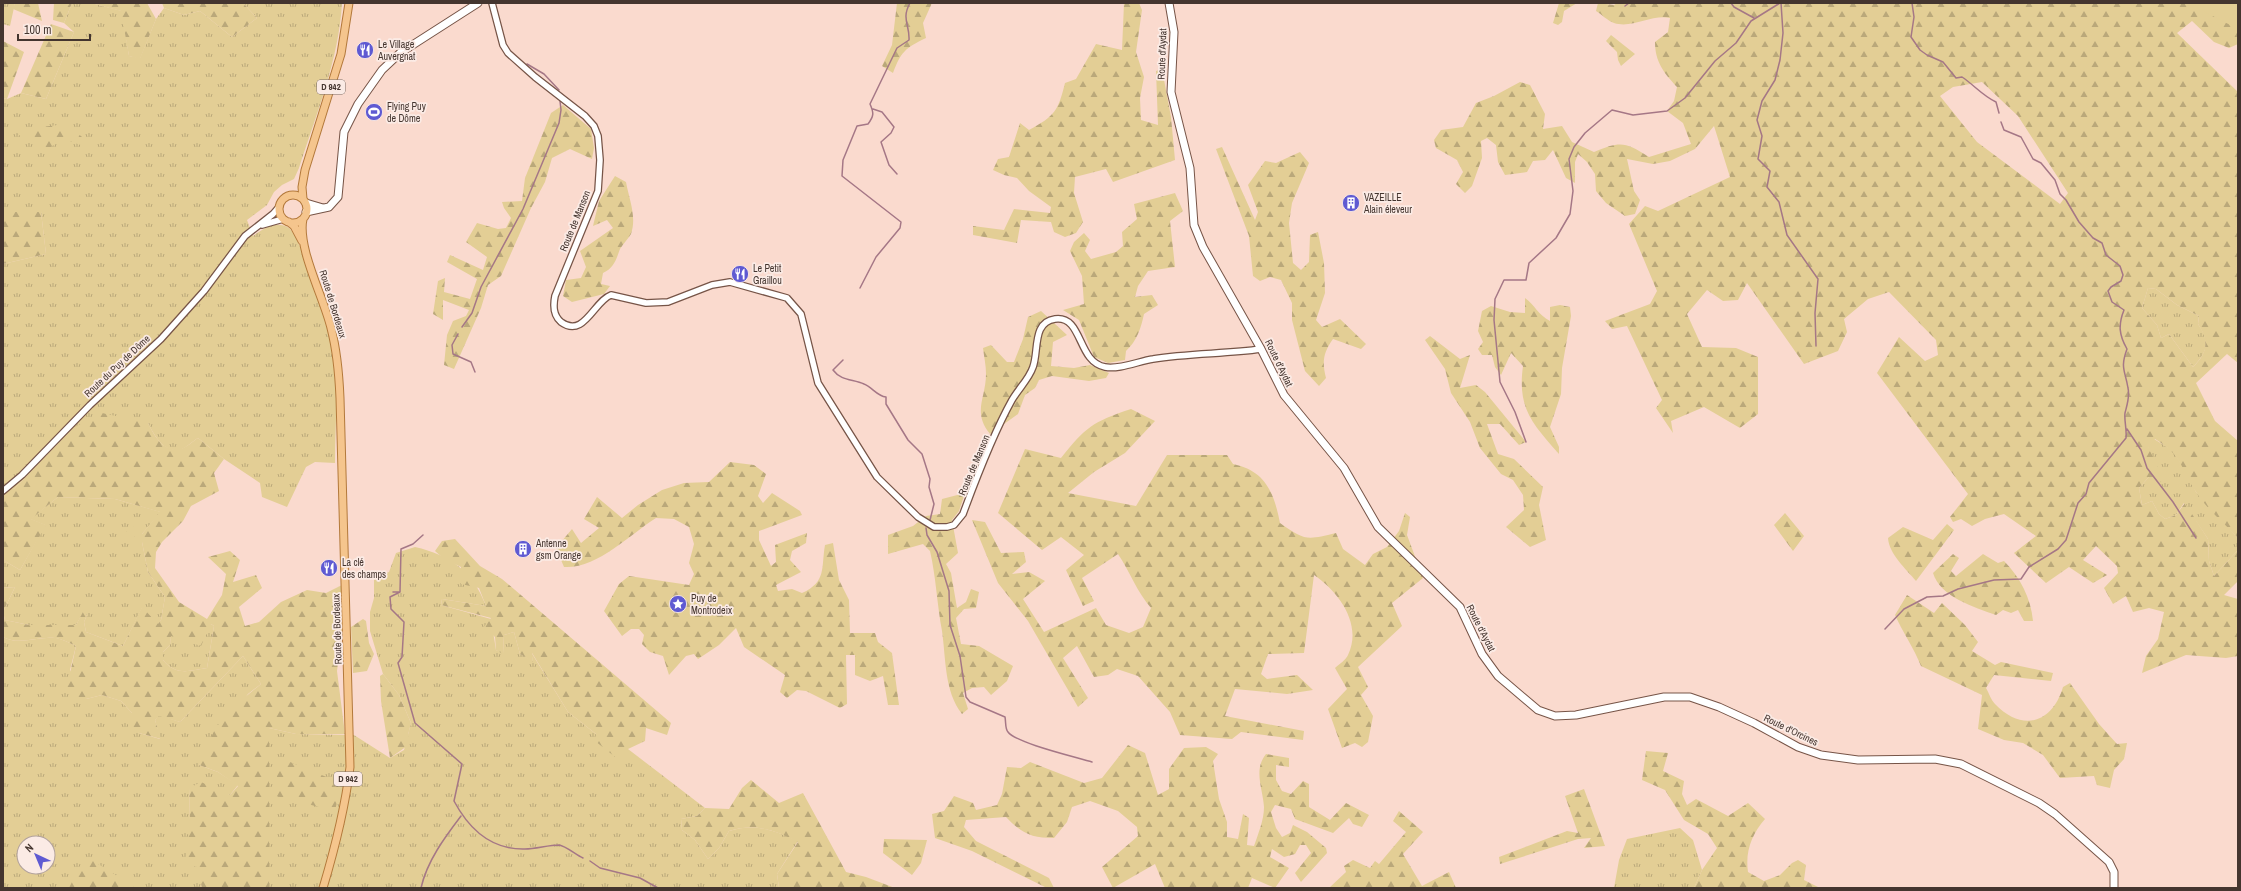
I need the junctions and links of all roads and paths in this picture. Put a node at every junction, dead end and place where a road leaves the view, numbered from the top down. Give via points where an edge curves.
1 (349, 3) edge
2 (478, 3) edge
3 (492, 3) edge
4 (1170, 3) edge
5 (305, 170) junction
6 (289, 195) junction
7 (304, 201) junction
8 (279, 207) junction
9 (325, 208) junction
10 (304, 215) junction
11 (286, 221) junction
12 (255, 228) junction
13 (306, 250) junction
14 (1261, 349) junction
15 (3, 491) edge
16 (1498, 676) joint
17 (323, 888) edge
18 (2114, 888) edge

1 - 5 main road, D 942 via 341,54
2 - 9 main road via 400,53 378,74 346,127 342,139 338,197
3 - 14 street, Route de Manson via 508,53 586,116 598,136 598,191 555,296 555,315 563,323 576,326 590,317 601,302 611,295 646,303 668,302 727,282 748,285 784,296 801,314 818,383 872,470 883,485 918,517 934,527 954,525 963,514 1007,410 1030,375 1036,356 1038,334 1047,322 1062,318 1069,321 1076,329 1081,344 1091,360 1104,367 1112,368 1153,359
4 - 14 main road, Route d'Aydat via 1174,32 1171,92 1190,168 1194,224 1203,247
5 - 6 main road, D 942
5 - 7 main road, D 942 via 302,187
6 - 7 main road via 295,195
6 - 8 main road via 281,200
7 - 9 main road
7 - 10 main road
8 - 11 main road via 280,215
8 - 12 street, Route du Puy de Dôme
9 - 10 main road
10 - 11 main road via 294,223
10 - 13 main road, Route de Bordeaux / D 942 via 301,226
11 - 12 street
11 - 13 main road, Route de Bordeaux / D 942 via 294,226
12 - 15 street, Route du Puy de Dôme via 236,247 204,291 164,336
13 - 17 main road, Route de Bordeaux / D 942 via 331,327 338,358 350,729 350,767 346,798
14 - 16 main road, Route d'Aydat via 1284,396 1344,468 1369,515 1460,608 1482,654
16 - 18 main road, Route d'Orcines via 1538,710 1555,716 1576,715 1664,697 1690,697 1719,707 1798,747 1821,755 1858,760 1940,760 1961,764 2022,794 2055,814 2109,862 2114,872

